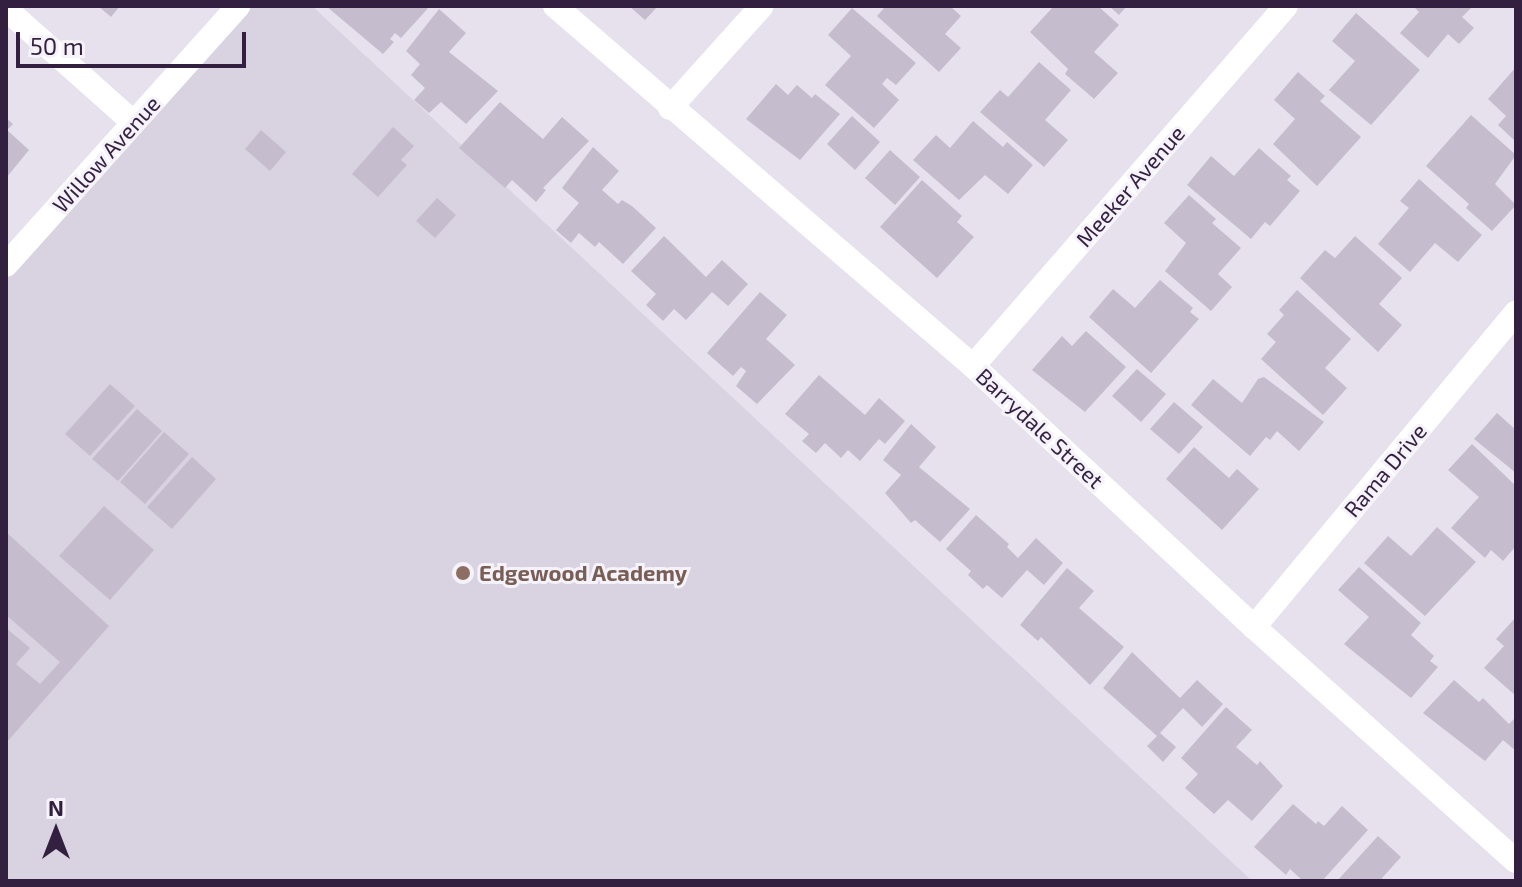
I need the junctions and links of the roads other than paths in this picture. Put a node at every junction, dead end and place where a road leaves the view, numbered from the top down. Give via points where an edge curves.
1 (238, 6) edge
2 (555, 6) edge
3 (762, 6) edge
4 (1286, 6) edge
5 (6, 9) edge
6 (670, 108) junction
7 (134, 123) junction
8 (6, 265) edge
9 (1516, 313) edge
10 (973, 366) junction
11 (1254, 627) junction
12 (1516, 861) edge

1 - 7 street, Willow Avenue
2 - 6 street, Barrydale Street
3 - 6 street
4 - 10 street, Meeker Avenue
5 - 7 street
6 - 10 street, Barrydale Street
7 - 8 street, Willow Avenue
9 - 11 street, Rama Drive
10 - 11 street, Barrydale Street
11 - 12 street, Barrydale Street

